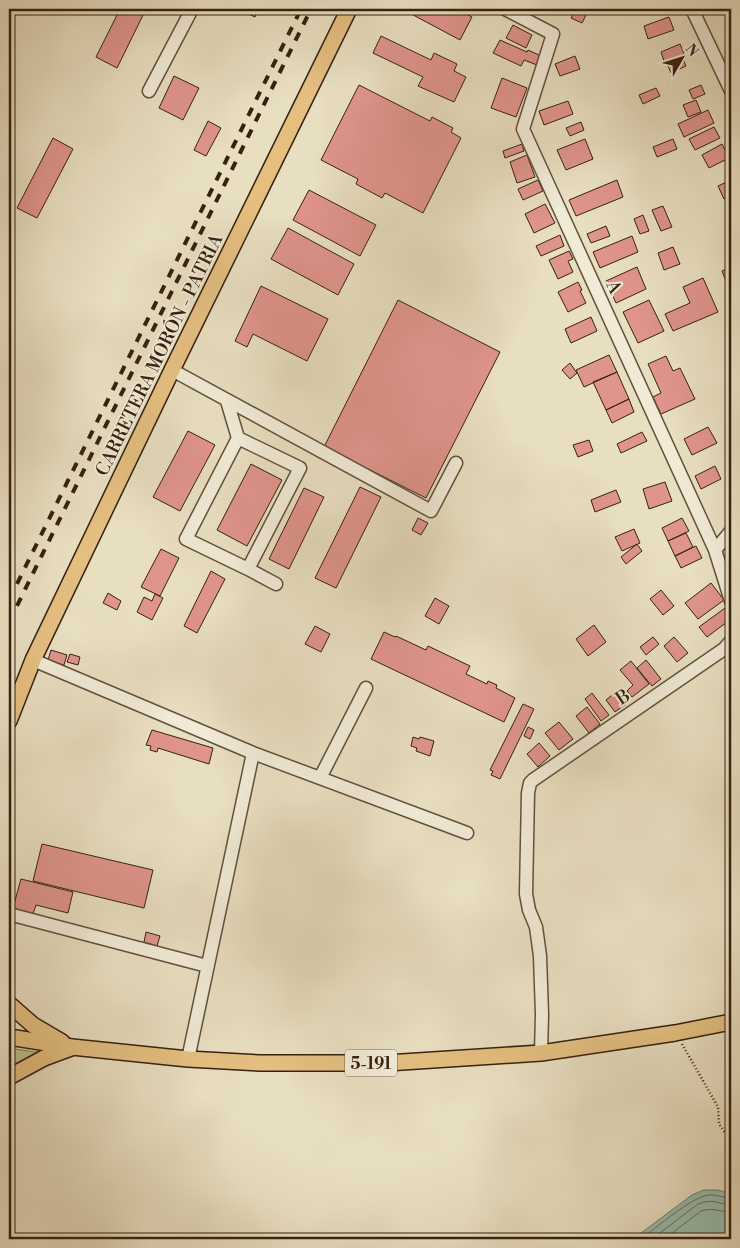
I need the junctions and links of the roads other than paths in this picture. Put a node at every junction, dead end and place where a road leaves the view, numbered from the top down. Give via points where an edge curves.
1 (192, 9) edge
2 (349, 9) edge
3 (692, 9) edge
4 (508, 10) edge
5 (149, 91) dead end
6 (731, 91) edge
7 (172, 370) junction
8 (228, 401) junction
9 (238, 438) junction
10 (456, 464) dead end
11 (731, 531) edge
12 (715, 550) junction
13 (248, 569) junction
14 (276, 584) dead end
15 (731, 601) edge
16 (731, 641) edge
17 (33, 660) junction
18 (366, 688) dead end
19 (9, 721) edge
20 (253, 752) junction
21 (320, 778) junction
22 (467, 833) dead end
23 (9, 914) edge
24 (207, 966) junction
25 (9, 1004) edge
26 (731, 1022) edge
27 (9, 1037) edge
28 (72, 1047) junction
29 (541, 1052) junction
30 (188, 1059) junction
31 (9, 1077) edge

1 - 5 street
2 - 7 main road, CARRETERA MORÓN - PATRIA
3 - 6 street
4 - 12 street, A via 554,34 523,129
7 - 8 street
7 - 17 main road, CARRETERA MORÓN - PATRIA
8 - 9 street
8 - 10 street via 431,511
9 - 13 street via 186,539
9 - 13 street via 300,468
11 - 12 street
12 - 15 street
13 - 14 street
16 - 29 street, B via 530,783 526,894 540,956
17 - 19 main road, CARRETERA MORÓN - PATRIA
17 - 20 street
18 - 21 street
20 - 21 street
20 - 24 street
21 - 22 street
23 - 24 street
24 - 30 street
25 - 28 main road via 33,1025
26 - 29 main road, 5-191
27 - 28 main road, 5-191
28 - 30 main road, 5-191
28 - 31 main road
29 - 30 main road, 5-191 via 387,1063 260,1063

